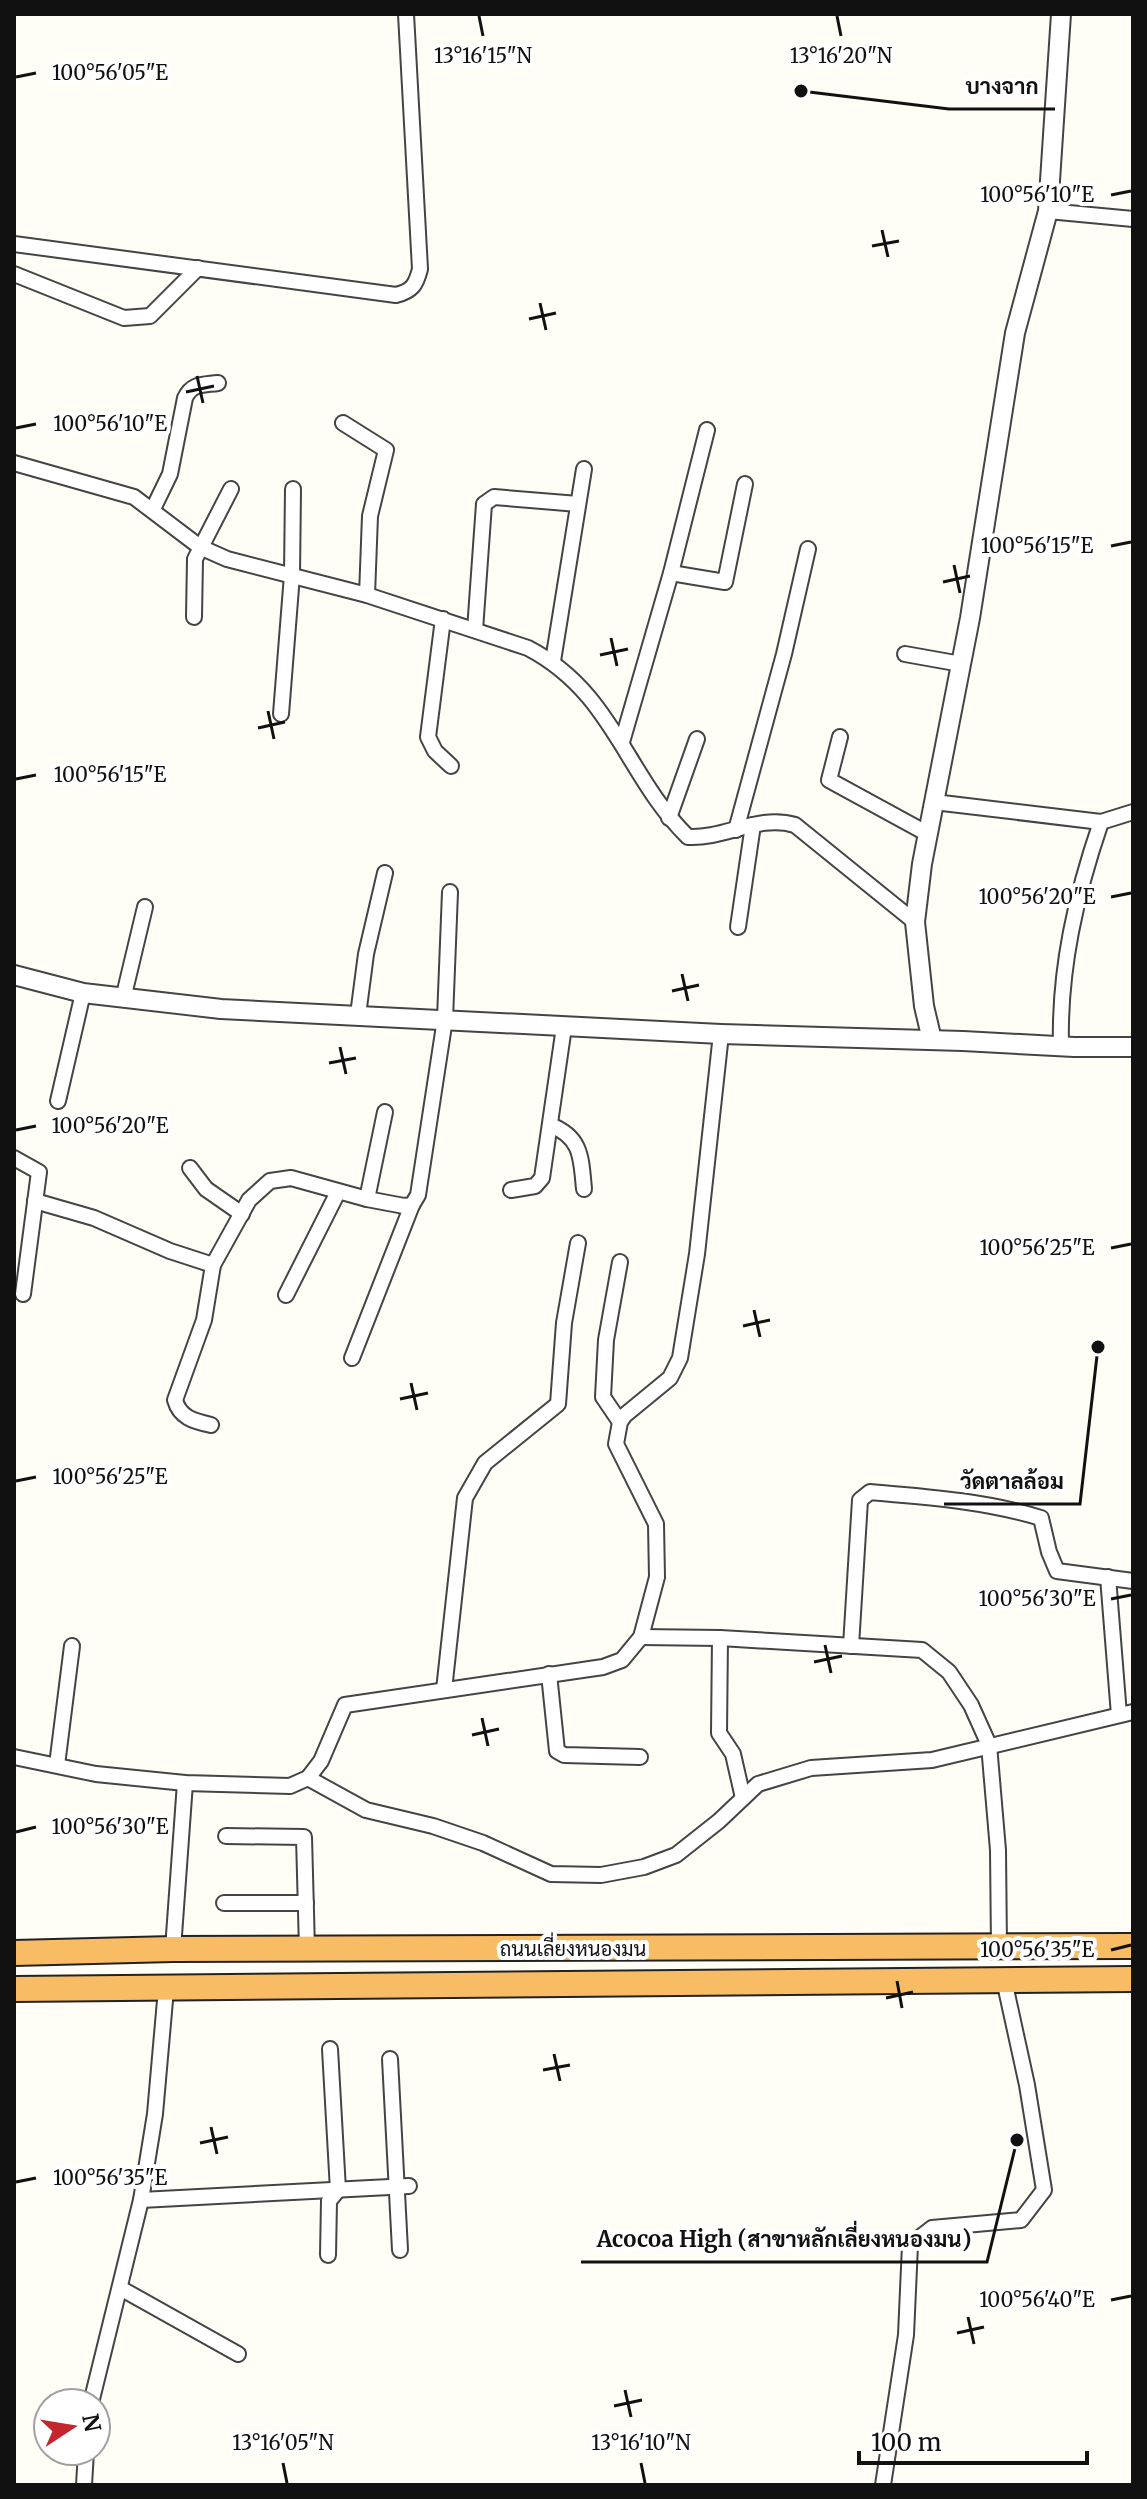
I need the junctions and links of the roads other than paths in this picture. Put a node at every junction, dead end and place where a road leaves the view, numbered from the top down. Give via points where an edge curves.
1 (406, 14) edge
2 (1061, 14) edge
3 (1048, 211) junction
4 (1133, 219) edge
5 (14, 244) edge
6 (198, 268) junction
7 (14, 274) edge
8 (218, 383) dead end
9 (343, 423) dead end
10 (707, 430) dead end
11 (14, 463) edge
12 (584, 469) dead end
13 (745, 484) dead end
14 (231, 489) dead end
15 (293, 489) dead end
16 (578, 504) junction
17 (153, 509) junction
18 (200, 547) junction
19 (808, 549) dead end
20 (671, 573) junction
21 (292, 575) junction
22 (367, 595) junction
23 (194, 617) dead end
24 (443, 619) junction
25 (475, 630) junction
26 (905, 654) dead end
27 (553, 661) junction
28 (961, 664) junction
29 (281, 714) dead end
30 (840, 737) dead end
31 (697, 739) dead end
32 (622, 742) junction
33 (451, 766) dead end
34 (934, 802) junction
35 (1133, 812) edge
36 (669, 818) junction
37 (1101, 822) junction
38 (753, 825) junction
39 (736, 830) junction
40 (928, 834) junction
41 (385, 873) dead end
42 (450, 892) dead end
43 (145, 907) dead end
44 (915, 922) junction
45 (738, 927) dead end
46 (14, 975) edge
47 (83, 993) junction
48 (123, 999) junction
49 (358, 1015) junction
50 (445, 1019) junction
51 (564, 1027) junction
52 (721, 1034) junction
53 (932, 1040) junction
54 (1061, 1046) junction
55 (1133, 1047) edge
56 (58, 1101) dead end
57 (385, 1112) dead end
58 (550, 1125) junction
59 (14, 1158) edge
60 (190, 1168) dead end
61 (584, 1189) dead end
62 (511, 1190) dead end
63 (338, 1192) junction
64 (367, 1199) junction
65 (35, 1201) junction
66 (412, 1205) junction
67 (242, 1214) junction
68 (578, 1243) dead end
69 (620, 1262) dead end
70 (213, 1265) junction
71 (23, 1294) dead end
72 (286, 1295) dead end
73 (352, 1358) dead end
74 (620, 1422) junction
75 (211, 1425) dead end
76 (1108, 1577) junction
77 (1133, 1581) edge
78 (641, 1637) junction
79 (720, 1638) junction
80 (72, 1646) dead end
81 (851, 1646) junction
82 (549, 1674) junction
83 (444, 1690) junction
84 (1126, 1714) edge
85 (989, 1745) junction
86 (14, 1757) edge
87 (640, 1757) dead end
88 (57, 1765) junction
89 (308, 1778) junction
90 (185, 1783) junction
91 (743, 1798) junction
92 (226, 1836) dead end
93 (224, 1903) dead end
94 (306, 1903) junction
95 (1133, 1946) edge
96 (502, 1948) junction
97 (999, 1948) junction
98 (173, 1949) junction
99 (307, 1949) junction
100 (14, 1953) edge
101 (1133, 1979) edge
102 (1004, 1980) junction
103 (503, 1985) junction
104 (14, 1989) edge
105 (166, 1989) junction
106 (330, 2049) dead end
107 (390, 2059) dead end
108 (403, 2187) junction
109 (338, 2190) junction
110 (141, 2200) junction
111 (400, 2250) dead end
112 (328, 2255) dead end
113 (120, 2288) junction
114 (238, 2354) dead end
115 (95, 2387) edge
116 (883, 2485) edge

1 - 6 street via 420,269 416,285 396,295
2 - 3 street
3 - 4 street
3 - 28 street via 1015,333
5 - 6 street
6 - 7 street via 150,316 124,318
8 - 17 street via 189,389 170,474
9 - 22 street via 386,450 370,516
10 - 20 street
11 - 17 street via 134,497
12 - 16 street
13 - 20 street via 725,582
14 - 18 street
15 - 21 street
16 - 25 street via 494,497 484,504
16 - 27 street
17 - 18 street
18 - 21 street
18 - 23 street
19 - 39 street
20 - 32 street
21 - 22 street
21 - 29 street
22 - 24 street
24 - 25 street
24 - 33 street via 428,737
25 - 27 street
26 - 28 street
27 - 32 street via 587,693
28 - 34 street
30 - 40 street via 829,780
31 - 36 street
32 - 36 street
34 - 37 street
34 - 40 street
35 - 37 street
36 - 39 street via 688,837
37 - 54 street via 1066,955
38 - 39 street
38 - 44 street via 795,825
38 - 45 street
40 - 44 street
41 - 49 street
42 - 50 street
43 - 48 street
44 - 53 street
46 - 47 street
47 - 48 street
47 - 56 street
48 - 49 street
49 - 50 street
50 - 51 street
50 - 66 street via 418,1195
51 - 52 street
51 - 58 street
52 - 53 street
52 - 74 street via 680,1358 670,1378
53 - 54 street
54 - 55 street
57 - 64 street
58 - 61 street via 567,1131 580,1152
58 - 62 street via 542,1178 535,1186
59 - 65 street via 39,1172
60 - 67 street via 206,1189
63 - 64 street
63 - 67 street via 291,1178 270,1181
63 - 72 street
64 - 66 street
65 - 70 street
65 - 71 street
66 - 73 street
67 - 70 street
68 - 83 street via 564,1323 558,1404 485,1463 465,1498
69 - 74 street via 606,1340 603,1397
70 - 75 street via 204,1320 175,1400 191,1420
74 - 78 street via 616,1444 656,1524 657,1577
76 - 77 street
76 - 81 street via 1057,1571 1041,1518 939,1497 870,1492 860,1500
76 - 84 street
78 - 79 street
78 - 82 street via 622,1660
79 - 81 street
79 - 91 street via 719,1733 733,1754
80 - 88 street
81 - 85 street via 922,1650 949,1672
82 - 83 street
82 - 87 street via 557,1751
83 - 89 street via 345,1705
84 - 85 street
85 - 91 street via 932,1760 811,1768 758,1784
85 - 97 street
86 - 88 street
88 - 90 street
89 - 90 street via 290,1786
89 - 91 street via 366,1810 483,1843 551,1874 601,1875 676,1855
90 - 98 street
92 - 94 street via 304,1837
93 - 94 street
94 - 99 street
95 - 97 highway, ถนนเลี่ยงหนองมน
96 - 97 highway, ถนนเลี่ยงหนองมน
96 - 99 highway, ถนนเลี่ยงหนองมน
96 - 103 highway
98 - 99 highway, ถนนเลี่ยงหนองมน
98 - 100 highway, ถนนเลี่ยงหนองมน
101 - 102 highway, ถนนเลี่ยงหนองมน
102 - 103 highway, ถนนเลี่ยงหนองมน
102 - 116 street via 1044,2190 1021,2220 932,2228 910,2245 906,2335
103 - 105 highway, ถนนเลี่ยงหนองมน
104 - 105 highway, ถนนเลี่ยงหนองมน
105 - 110 street
106 - 109 street
107 - 108 street
108 - 109 street
108 - 111 street
109 - 110 street
109 - 112 street via 329,2201
110 - 113 street
113 - 114 street
113 - 115 street

